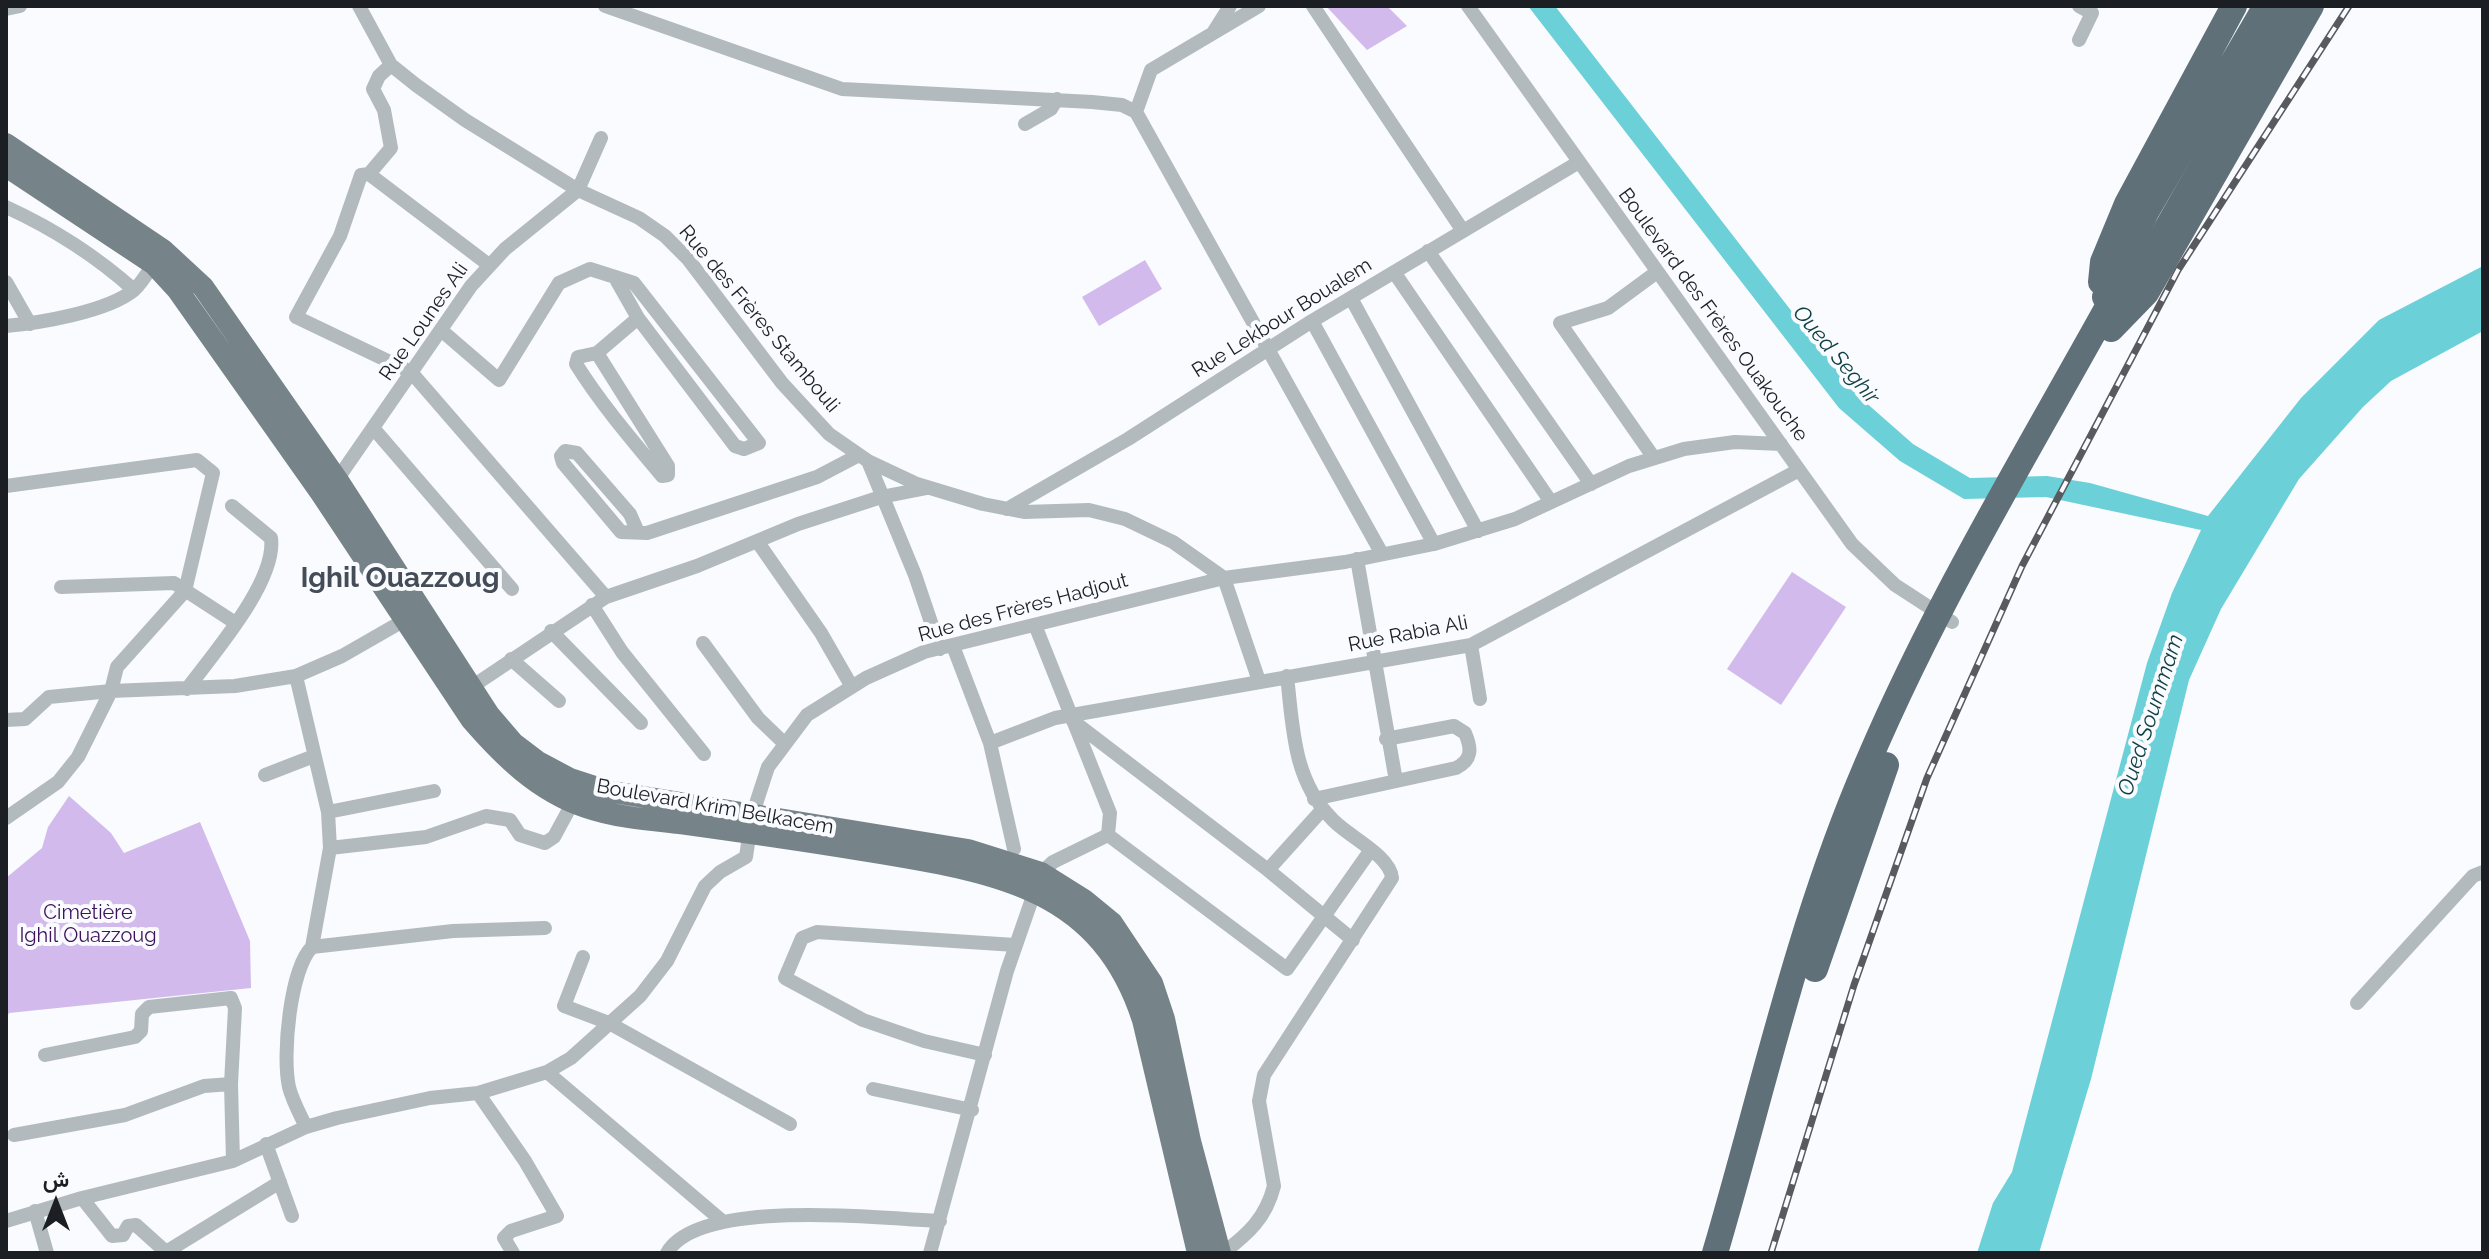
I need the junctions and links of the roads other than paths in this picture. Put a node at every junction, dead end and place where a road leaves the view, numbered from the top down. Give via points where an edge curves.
1 (20, 6) edge
2 (359, 6) edge
3 (605, 6) edge
4 (1230, 6) edge
5 (1259, 6) edge
6 (1313, 6) edge
7 (1468, 6) edge
8 (2234, 6) edge
9 (2266, 6) edge
10 (2318, 6) edge
11 (2089, 8) edge
12 (6, 9) edge
13 (2297, 11) edge
14 (645, 13) edge
15 (1211, 35) junction
16 (2079, 40) dead end
17 (391, 65) junction
18 (1057, 99) junction
19 (1136, 112) junction
20 (1025, 124) dead end
21 (601, 138) dead end
22 (6, 144) edge
23 (1579, 162) junction
24 (6, 166) edge
25 (369, 174) junction
26 (578, 190) junction
27 (6, 207) edge
28 (1463, 231) junction
29 (1428, 251) junction
30 (159, 257) junction
31 (489, 265) junction
32 (1394, 272) junction
33 (1657, 272) junction
34 (617, 281) junction
35 (6, 282) edge
36 (2127, 286) junction
37 (134, 290) junction
38 (1351, 298) junction
39 (638, 318) junction
40 (1312, 321) junction
41 (30, 324) junction
42 (6, 326) edge
43 (2111, 329) junction
44 (441, 330) junction
45 (1268, 348) junction
46 (597, 353) junction
47 (2080, 359) junction
48 (411, 372) junction
49 (374, 429) junction
50 (1781, 444) junction
51 (863, 458) junction
52 (1654, 458) junction
53 (2027, 465) junction
54 (1799, 470) junction
55 (1591, 484) junction
56 (6, 486) edge
57 (329, 487) junction
58 (929, 487) junction
59 (881, 497) junction
60 (1551, 502) junction
61 (232, 506) dead end
62 (1007, 509) junction
63 (637, 530) junction
64 (1478, 531) junction
65 (757, 541) junction
66 (1434, 544) junction
67 (1382, 554) junction
68 (1357, 559) junction
69 (1224, 578) junction
70 (61, 587) dead end
71 (512, 589) dead end
72 (185, 591) junction
73 (606, 597) junction
74 (592, 605) junction
75 (411, 615) junction
76 (1945, 618) junction
77 (234, 622) junction
78 (1035, 625) junction
79 (551, 631) junction
80 (703, 643) dead end
81 (1471, 645) junction
82 (946, 648) junction
83 (511, 659) junction
84 (1374, 661) junction
85 (296, 676) junction
86 (1287, 676) junction
87 (1259, 681) junction
88 (852, 687) junction
89 (470, 688) junction
90 (187, 689) junction
91 (111, 691) junction
92 (1480, 699) dead end
93 (559, 701) dead end
94 (1070, 718) junction
95 (6, 720) edge
96 (641, 723) dead end
97 (1386, 739) junction
98 (990, 743) junction
99 (785, 744) junction
100 (704, 754) dead end
101 (314, 756) junction
102 (265, 775) dead end
103 (1396, 781) junction
104 (434, 791) dead end
105 (573, 802) junction
106 (1318, 805) junction
107 (328, 812) junction
108 (6, 818) edge
109 (751, 825) junction
110 (1108, 835) junction
111 (330, 848) junction
112 (1014, 849) dead end
113 (1370, 851) junction
114 (1268, 870) junction
115 (2483, 872) edge
116 (1037, 882) junction
117 (1322, 915) junction
118 (545, 928) dead end
119 (1353, 940) junction
120 (1015, 945) junction
121 (312, 947) junction
122 (583, 957) dead end
123 (2357, 1003) dead end
124 (609, 1023) junction
125 (45, 1055) dead end
126 (985, 1055) junction
127 (547, 1072) junction
128 (231, 1084) junction
129 (873, 1089) dead end
130 (478, 1093) junction
131 (972, 1110) junction
132 (790, 1124) dead end
133 (306, 1127) junction
134 (14, 1135) dead end
135 (266, 1144) junction
136 (233, 1161) junction
137 (280, 1182) junction
138 (82, 1198) junction
139 (35, 1211) junction
140 (292, 1216) dead end
141 (721, 1220) junction
142 (6, 1221) edge
143 (940, 1221) junction
144 (47, 1253) edge
145 (513, 1253) edge
146 (667, 1253) edge
147 (930, 1253) edge
148 (1198, 1253) edge
149 (1222, 1253) edge
150 (1715, 1253) edge
151 (1732, 1253) edge

1 - 12 street
2 - 17 street, Rue des Frères Stambouli
3 - 14 street
4 - 15 street
5 - 15 street
6 - 28 street
7 - 23 street, Boulevard des Frères Ouakouche
8 - 47 highway via 2103,262
9 - 47 highway via 2146,212
10 - 13 highway
11 - 16 street
13 - 36 highway
13 - 43 highway via 2146,293
14 - 18 street via 842,89
15 - 19 street via 1151,70
17 - 25 street via 373,89 384,110 391,148
17 - 26 street, Rue des Frères Stambouli via 465,120
18 - 19 street via 1122,105
18 - 20 street via 1051,109
19 - 45 street
21 - 26 street
22 - 30 main road, Boulevard Krim Belkacem
23 - 28 street, Rue Lekbour Boualem
23 - 33 street, Boulevard des Frères Ouakouche
24 - 30 main road, Boulevard Krim Belkacem
25 - 31 street
25 - 48 street via 361,175 340,236 296,317
26 - 31 street, Rue Lounes Ali
26 - 51 street, Rue des Frères Stambouli via 665,236 768,368 829,434
27 - 37 street via 99,259
28 - 29 street, Rue Lekbour Boualem
29 - 32 street, Rue Lekbour Boualem
29 - 55 street
30 - 37 street
30 - 57 main road, Boulevard Krim Belkacem via 203,287
31 - 44 street, Rue Lounes Ali
32 - 38 street, Rue Lekbour Boualem
32 - 60 street
33 - 50 street, Boulevard des Frères Ouakouche
33 - 52 street via 1608,308 1560,323
34 - 39 street
34 - 39 street via 634,283 759,443 744,449 735,446
34 - 44 street via 590,269 559,283 499,380
35 - 41 street
36 - 43 highway
36 - 47 highway
37 - 41 street via 104,305
38 - 40 street, Rue Lekbour Boualem
38 - 64 street
39 - 46 street
40 - 45 street, Rue Lekbour Boualem
40 - 66 street
41 - 42 street
43 - 53 highway
44 - 48 street, Rue Lounes Ali
45 - 62 street, Rue Lekbour Boualem
45 - 67 street
46 - 46 street via 578,357 576,364 662,476 668,475 668,466
47 - 53 highway
48 - 49 street, Rue Lounes Ali
48 - 73 street
49 - 57 street, Rue Lounes Ali
49 - 71 street
50 - 52 street, Rue des Frères Hadjout via 1735,442
50 - 54 street, Boulevard des Frères Ouakouche
51 - 58 street, Rue des Frères Stambouli
51 - 59 street
51 - 63 street via 647,533
52 - 55 street, Rue des Frères Hadjout
53 - 76 highway
54 - 76 street, Boulevard des Frères Ouakouche via 1852,544 1895,585
54 - 81 street, Rue Rabia Ali
55 - 60 street, Rue des Frères Hadjout
56 - 72 street via 201,461 213,473
57 - 75 main road, Boulevard Krim Belkacem
58 - 59 street
58 - 62 street, Rue des Frères Stambouli
59 - 65 street
59 - 82 street
60 - 64 street, Rue des Frères Hadjout
61 - 77 street via 271,538 273,553 261,583
62 - 69 street, Rue des Frères Stambouli via 1089,510 1125,519 1173,542
63 - 63 street via 630,514 577,453 565,451 563,463 621,532
64 - 66 street, Rue des Frères Hadjout
65 - 73 street
65 - 88 street
66 - 67 street, Rue des Frères Hadjout
67 - 68 street, Rue des Frères Hadjout
68 - 69 street, Rue des Frères Hadjout
68 - 84 street
69 - 78 street, Rue des Frères Hadjout
69 - 87 street
70 - 72 street via 174,583
72 - 77 street
72 - 91 street via 117,667
73 - 74 street
74 - 79 street
74 - 100 street via 622,652
75 - 85 street
75 - 89 main road, Boulevard Krim Belkacem
75 - 105 main road, Boulevard Krim Belkacem via 471,719 498,751
76 - 150 highway via 1883,727 1825,873
76 - 151 highway via 1849,863
77 - 90 street
78 - 82 street, Rue des Frères Hadjout
78 - 94 street
79 - 83 street
79 - 96 street
80 - 99 street via 758,718
81 - 84 street, Rue Rabia Ali
81 - 92 street
82 - 88 street, Rue des Frères Hadjout via 924,652
82 - 98 street
83 - 89 street
83 - 93 street
84 - 86 street, Rue Rabia Ali
84 - 97 street
85 - 90 street
85 - 101 street
86 - 87 street, Rue Rabia Ali
86 - 106 street via 1298,762
87 - 94 street, Rue Rabia Ali
88 - 99 street, Rue des Frères Hadjout via 807,715
89 - 109 main road, Boulevard Krim Belkacem via 513,743 570,779
90 - 91 street
91 - 95 street via 49,697 25,719
91 - 108 street via 78,757 58,782
94 - 98 street, Rue Rabia Ali
94 - 110 street via 1110,813
94 - 114 street
97 - 103 street
97 - 103 street via 1454,726 1465,733 1469,745 1468,760 1456,768
98 - 112 street
99 - 109 street, Rue des Frères Hadjout via 768,767
101 - 102 street
101 - 107 street
103 - 106 street
104 - 107 street
105 - 109 main road, Boulevard Krim Belkacem via 622,817
105 - 111 street via 554,837 545,843 520,835 510,820 486,816 426,837
106 - 113 street
106 - 114 street
107 - 111 street
109 - 116 main road, Boulevard Krim Belkacem via 968,850
109 - 124 street, Rue des Frères Hadjout via 746,857 705,886 667,961 640,996
110 - 116 street via 1053,862
110 - 117 street via 1287,969
111 - 121 street
113 - 117 street
113 - 119 street via 1389,867 1392,878
114 - 117 street
115 - 123 street via 2473,876
116 - 120 street
116 - 148 main road, Boulevard Krim Belkacem via 1096,933 1132,987
116 - 149 main road, Boulevard Krim Belkacem via 1084,900 1112,923 1152,983
117 - 119 street
118 - 121 street via 453,931
119 - 149 street via 1264,1075 1259,1101 1274,1186 1271,1199 1250,1233
120 - 126 street
120 - 126 street via 817,932 802,938 785,978 863,1020
121 - 133 street via 295,981 287,1068
122 - 124 street via 564,1006
124 - 127 street, Rue des Frères Hadjout
124 - 132 street
125 - 128 street via 135,1037 149,1007 231,998
126 - 131 street
127 - 130 street, Rue des Frères Hadjout
127 - 141 street
128 - 134 street via 204,1086 125,1115
128 - 136 street
129 - 131 street
130 - 133 street, Rue des Frères Hadjout via 430,1098
130 - 145 street via 557,1216 511,1231 504,1238
131 - 143 street
133 - 135 street, Rue des Frères Hadjout
135 - 136 street, Rue des Frères Hadjout
135 - 137 street
136 - 138 street, Rue des Frères Hadjout
137 - 138 street via 166,1252 136,1225 112,1236
137 - 140 street
138 - 139 street, Rue des Frères Hadjout
139 - 142 street, Rue des Frères Hadjout
139 - 144 street
141 - 143 street via 830,1216
141 - 146 street via 688,1234
143 - 147 street

